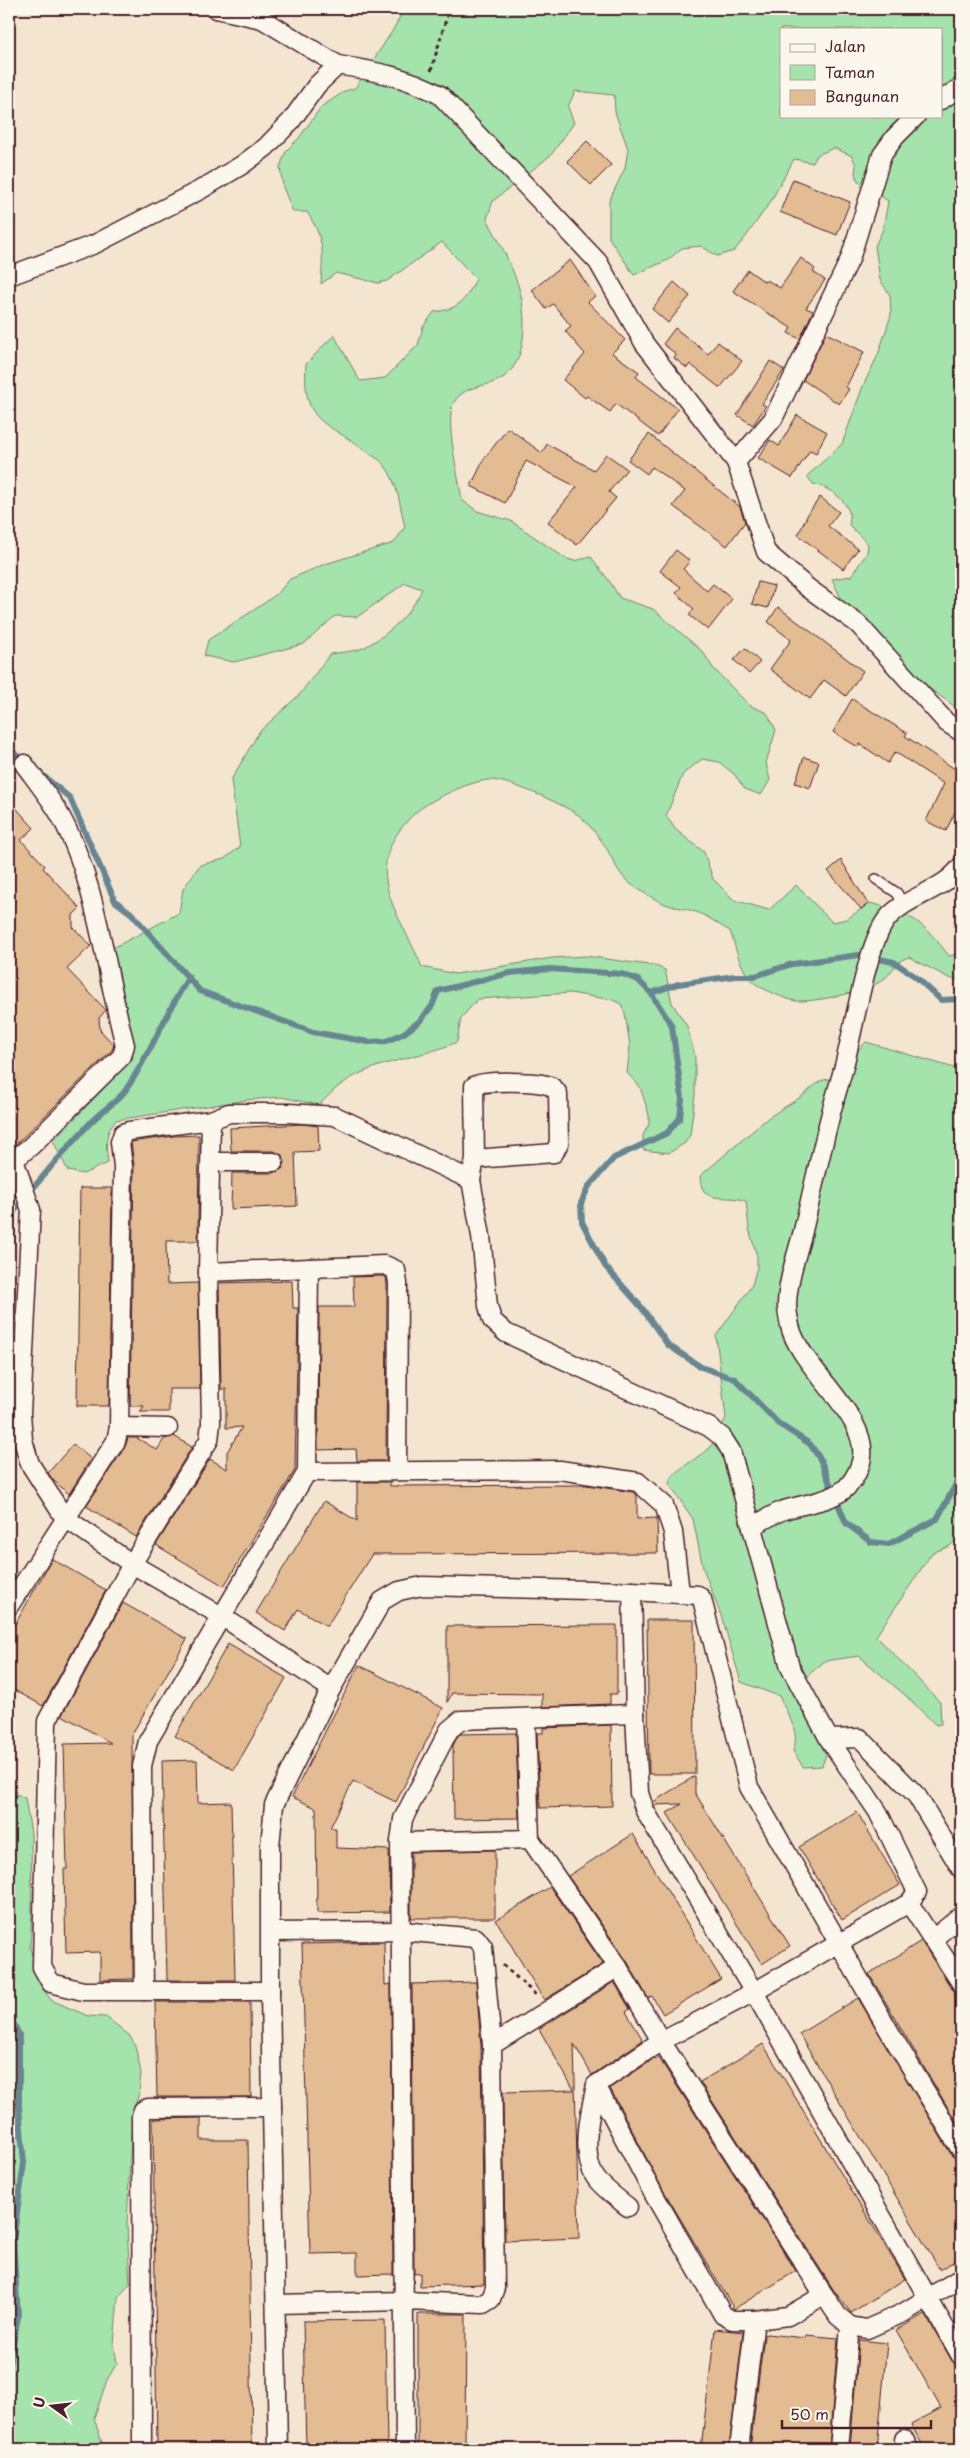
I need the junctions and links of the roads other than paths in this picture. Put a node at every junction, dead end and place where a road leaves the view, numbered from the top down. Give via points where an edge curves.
1 (216, 9) edge
2 (338, 65) junction
3 (961, 87) edge
4 (942, 99) edge
5 (914, 118) edge
6 (9, 276) edge
7 (736, 462) junction
8 (961, 732) edge
9 (24, 764) dead end
10 (961, 866) edge
11 (876, 879) dead end
12 (904, 906) junction
13 (211, 1120) junction
14 (475, 1159) junction
15 (212, 1162) junction
16 (274, 1162) dead end
17 (471, 1180) junction
18 (309, 1268) junction
19 (208, 1272) junction
20 (119, 1427) junction
21 (168, 1428) dead end
22 (397, 1471) junction
23 (308, 1472) junction
24 (64, 1517) junction
25 (752, 1527) junction
26 (132, 1564) junction
27 (632, 1591) junction
28 (680, 1593) junction
29 (9, 1606) edge
30 (223, 1617) junction
31 (331, 1690) junction
32 (634, 1714) junction
33 (526, 1719) junction
34 (829, 1739) junction
35 (530, 1840) junction
36 (400, 1842) junction
37 (961, 1869) edge
38 (909, 1903) junction
39 (961, 1916) edge
40 (402, 1931) junction
41 (272, 1932) junction
42 (933, 1939) junction
43 (840, 1943) junction
44 (618, 1967) junction
45 (961, 1983) edge
46 (144, 1991) junction
47 (270, 1991) junction
48 (754, 1992) junction
49 (661, 2041) junction
50 (492, 2044) junction
51 (596, 2085) junction
52 (272, 2107) junction
53 (961, 2150) edge
54 (628, 2207) dead end
55 (961, 2278) edge
56 (824, 2296) junction
57 (927, 2296) junction
58 (405, 2301) junction
59 (277, 2304) junction
60 (755, 2320) junction
61 (850, 2326) junction
62 (961, 2356) edge
63 (142, 2449) edge
64 (278, 2449) edge
65 (405, 2449) edge
66 (739, 2449) edge
67 (839, 2449) edge

1 - 2 street via 262,19
2 - 6 street via 317,85 291,121 266,147 242,165 95,244
2 - 7 street via 407,79 440,95 598,262 644,343
3 - 4 street
5 - 7 street via 882,155 850,259 773,419
7 - 8 street via 766,552 858,624 947,723
9 - 24 street via 58,811 76,852 94,907 126,1045 122,1056 14,1160 31,1210 22,1353 23,1440 30,1464
10 - 12 street via 935,889 913,898
11 - 12 lane via 898,893
12 - 25 street via 886,920 874,944 794,1264 787,1306 790,1328 806,1357 850,1416 863,1448 861,1462 854,1481 846,1490 783,1511
13 - 15 street
13 - 17 street via 229,1113 335,1116
13 - 20 street via 129,1131 124,1133 120,1142 123,1166
14 - 14 street via 474,1086 487,1082 545,1084 556,1090 559,1143 554,1153
14 - 17 street
15 - 16 street
15 - 19 street
17 - 25 street via 492,1320 506,1334 709,1427 722,1437 731,1451
18 - 19 street
18 - 22 street via 385,1265 396,1270
18 - 23 street
19 - 26 street via 209,1440
20 - 21 street
20 - 24 street via 116,1441
22 - 23 street
22 - 28 street via 560,1470 638,1482 664,1505 673,1532
23 - 30 street
24 - 26 street
24 - 29 street
25 - 34 street via 790,1667
26 - 30 street
26 - 46 street via 47,1721 42,1966 51,1982 83,1991
27 - 28 street
27 - 31 street via 422,1586 399,1591 382,1601
27 - 32 street
28 - 43 street via 698,1595 702,1599 749,1787
30 - 31 street
30 - 46 street via 144,1752
31 - 41 street via 274,1805 270,1846
32 - 33 street
32 - 48 street via 639,1793 645,1811
33 - 35 street
33 - 36 street via 461,1720 454,1724 410,1803 403,1819
34 - 37 street via 860,1738 917,1796
34 - 38 street via 878,1812 917,1892
35 - 36 street
35 - 44 street
36 - 40 street
38 - 42 street
38 - 43 street
39 - 42 street
40 - 41 street
40 - 50 street via 476,1938 483,1947
40 - 58 street
41 - 47 street
42 - 45 street
43 - 48 street
43 - 53 street
44 - 49 street
44 - 50 street
46 - 47 street
47 - 52 street
48 - 49 street
48 - 57 street
49 - 51 street
49 - 56 street
50 - 58 street via 494,2288 491,2299 483,2304
51 - 54 street via 588,2125 591,2167 597,2180
51 - 60 street via 723,2315 732,2320
52 - 59 street
52 - 63 street via 143,2110
55 - 57 street
56 - 60 street via 788,2316
56 - 61 street via 838,2316
57 - 61 street via 873,2328
57 - 62 street
58 - 59 street
58 - 65 street
59 - 64 street
60 - 66 street
61 - 67 street

